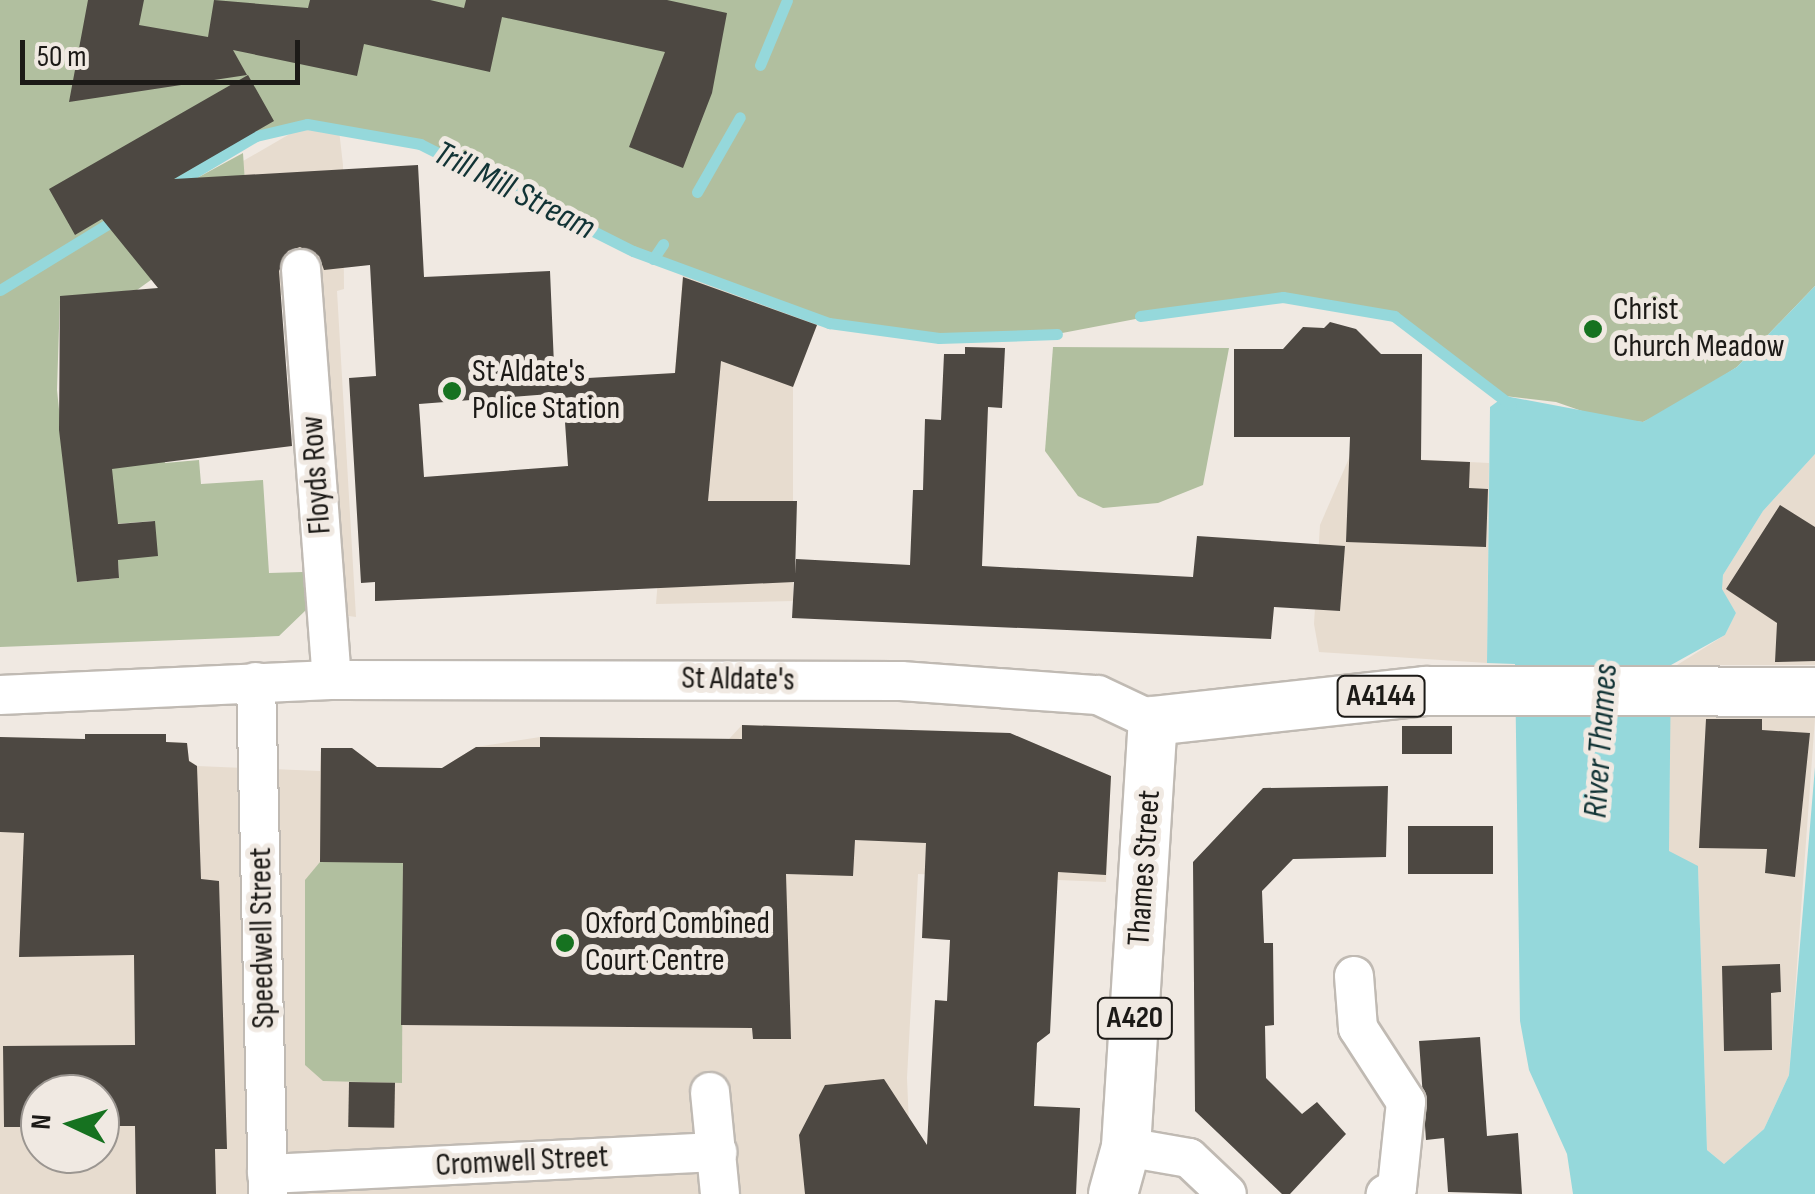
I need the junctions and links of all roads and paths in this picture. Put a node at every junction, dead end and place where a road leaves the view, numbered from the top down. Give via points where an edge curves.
1 (301, 269) dead end
2 (332, 680) junction
3 (256, 682) junction
4 (1815, 692) edge
5 (0, 695) edge
6 (1153, 721) junction
7 (1354, 976) dead end
8 (710, 1092) dead end
9 (1126, 1147) junction
10 (717, 1152) junction
11 (268, 1184) edge
12 (720, 1194) edge
13 (1113, 1194) edge
14 (1227, 1194) edge
15 (1386, 1194) edge

1 - 2 street, Floyds Row
2 - 3 street, St Aldate's
2 - 6 street, St Aldate's via 902,681 1098,695
3 - 5 street, St Aldate's
3 - 11 street, Speedwell Street
4 - 6 main road, A4144 via 1469,690
6 - 9 main road, Thames Street / A420
7 - 15 street via 1358,1028 1406,1102 1397,1188
8 - 10 street
9 - 13 main road, Thames Street / A420
9 - 14 street via 1190,1158
10 - 11 street, Cromwell Street
10 - 12 street

